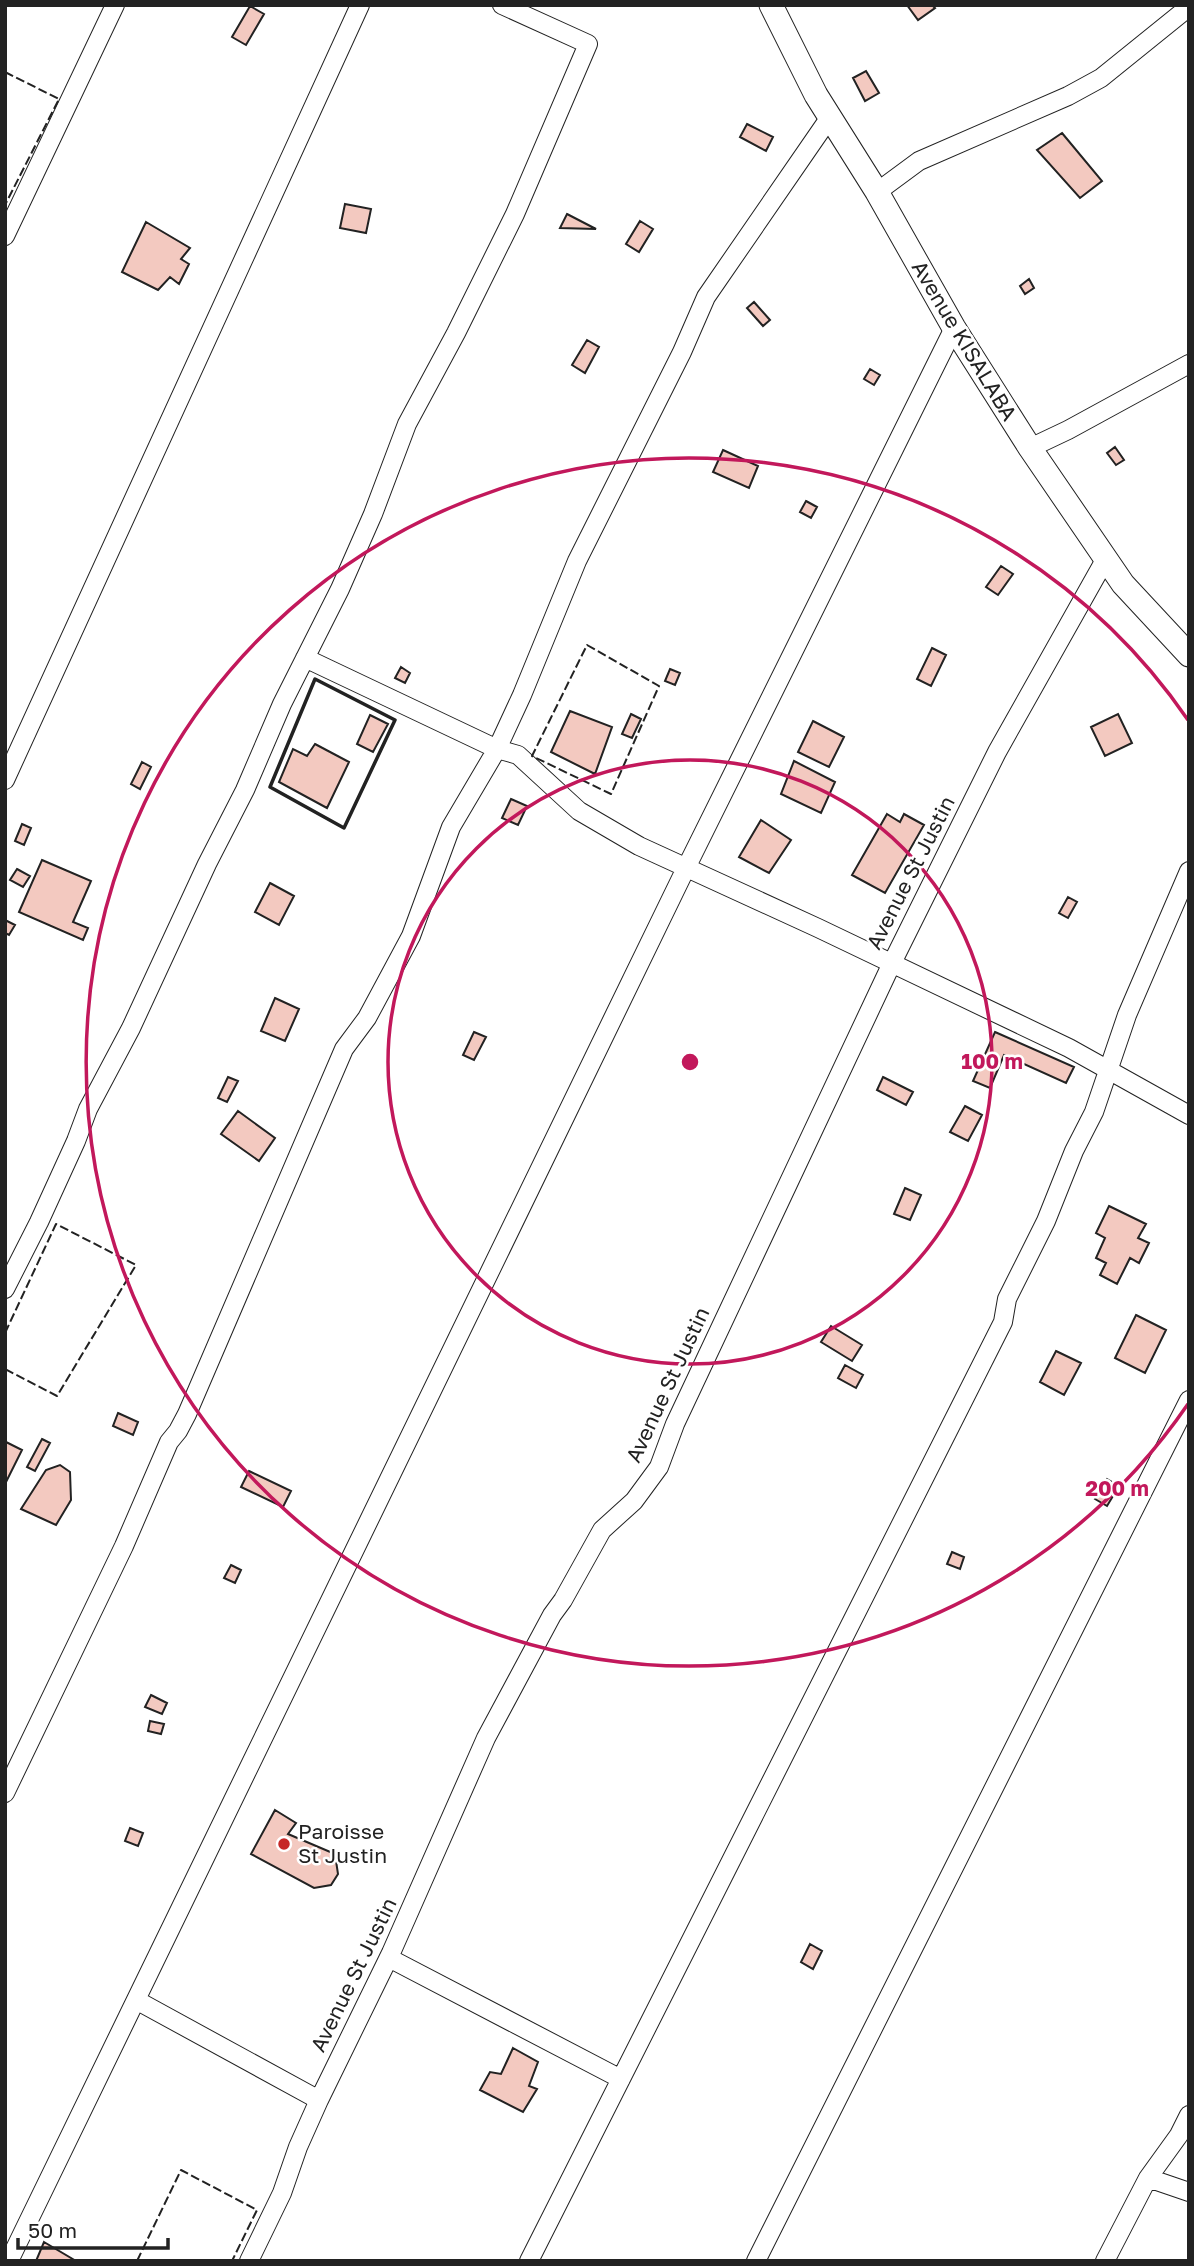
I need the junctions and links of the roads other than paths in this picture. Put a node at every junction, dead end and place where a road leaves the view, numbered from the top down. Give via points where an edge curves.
1 (115, 5) edge
2 (360, 5) edge
3 (502, 5) edge
4 (772, 5) edge
5 (1189, 7) edge
6 (830, 117) junction
7 (877, 192) junction
8 (5, 236) edge
9 (954, 328) junction
10 (1189, 364) edge
11 (1030, 448) junction
12 (1105, 560) junction
13 (1189, 655) edge
14 (305, 658) junction
15 (497, 749) junction
16 (5, 780) edge
17 (687, 868) junction
18 (1189, 871) edge
19 (892, 962) junction
20 (1109, 1070) junction
21 (1189, 1115) edge
22 (5, 1289) edge
23 (1189, 1400) edge
24 (5, 1793) edge
25 (389, 1958) junction
26 (136, 2000) junction
27 (621, 2079) junction
28 (319, 2100) junction
29 (1189, 2115) edge
30 (1148, 2178) junction
31 (1189, 2192) edge
32 (9, 2261) edge
33 (249, 2261) edge
34 (529, 2261) edge
35 (757, 2261) edge
36 (1105, 2261) edge

1 - 8 street
2 - 16 street
3 - 14 street via 588,44 514,214 407,424 373,514
4 - 6 street, Avenue KISALABA
5 - 7 street via 1101,78 919,161
6 - 7 street, Avenue KISALABA
6 - 15 street via 706,297 577,561
7 - 9 street, Avenue KISALABA
9 - 11 street, Avenue KISALABA
9 - 17 street
10 - 11 street
11 - 12 street, Avenue KISALABA
12 - 13 street, Avenue KISALABA
12 - 19 street, Avenue St Justin via 997,752
14 - 15 street
14 - 22 street
15 - 17 street via 518,755 579,811
15 - 24 street via 452,827 411,936 367,1018 344,1049 187,1414 169,1441 124,1546
17 - 19 street
17 - 26 street
18 - 20 street via 1127,1014
19 - 20 street
19 - 25 street, Avenue St Justin via 680,1412 659,1467 634,1501 602,1530 552,1615 486,1738
20 - 21 street
20 - 27 street via 1007,1299 1003,1322
23 - 35 street
25 - 27 street
25 - 28 street, Avenue St Justin
26 - 28 street
26 - 32 street
27 - 34 street
28 - 33 street, Avenue St Justin
29 - 30 street
30 - 31 street
30 - 36 street

